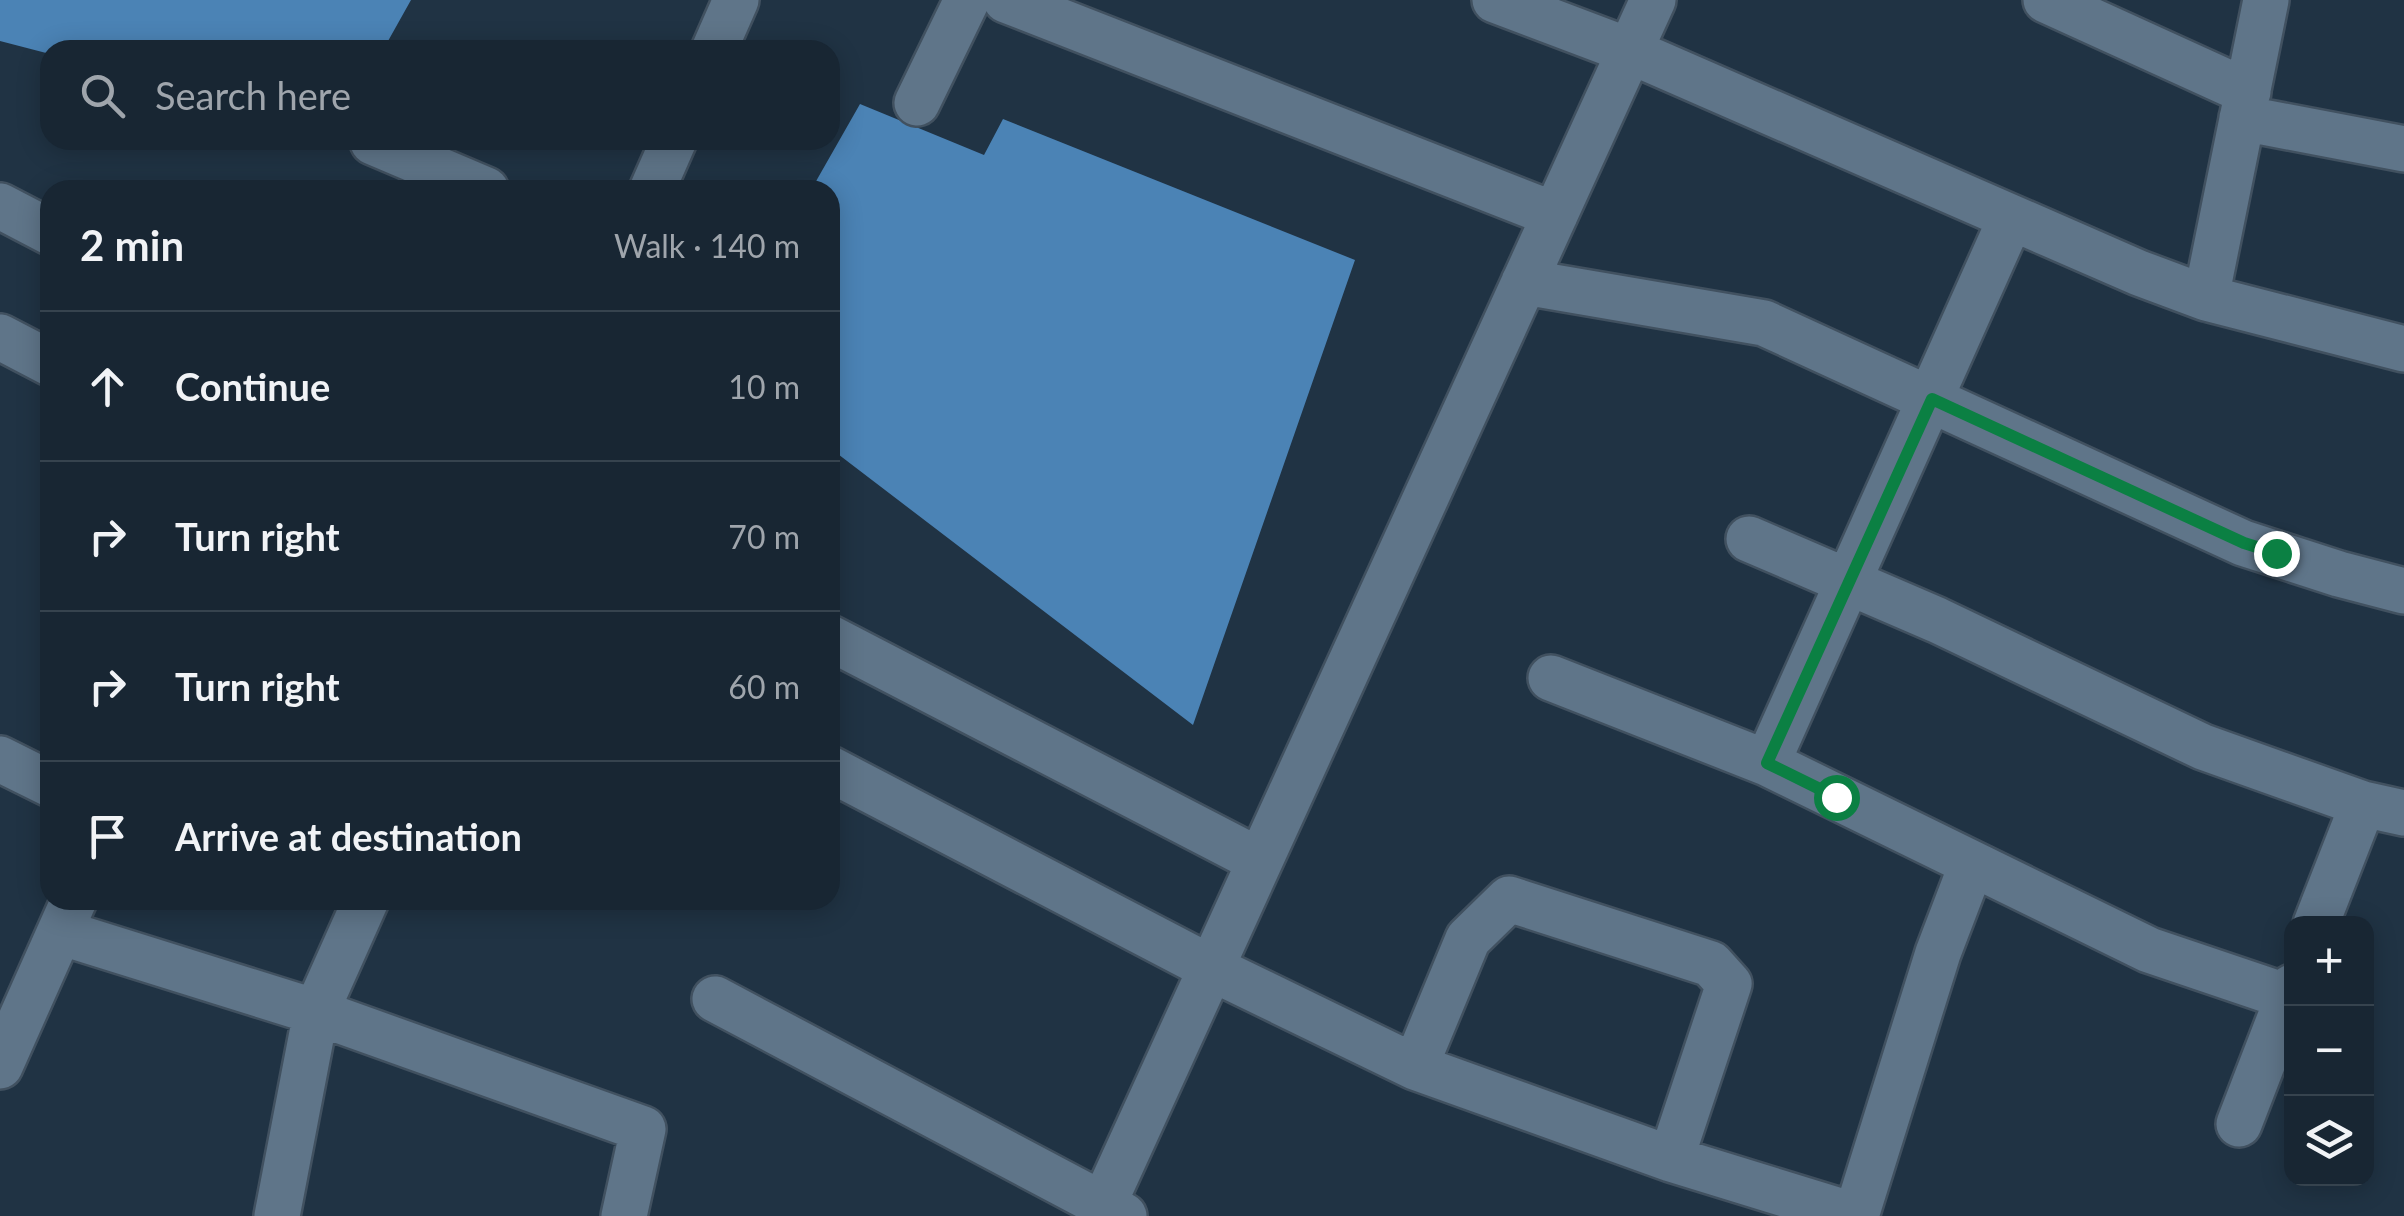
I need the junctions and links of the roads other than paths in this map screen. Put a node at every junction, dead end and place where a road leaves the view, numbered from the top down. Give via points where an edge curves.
1 (736, 0) edge
2 (967, 0) edge
3 (1006, 0) edge
4 (1495, 0) edge
5 (1653, 0) edge
6 (2046, 0) edge
7 (2266, 0) edge
8 (718, 40) edge
9 (1630, 51) junction
10 (917, 103) dead end
11 (2245, 105) junction
12 (2404, 149) edge
13 (392, 150) edge
14 (670, 150) edge
15 (462, 180) edge
16 (656, 180) edge
17 (0, 206) edge
18 (1555, 215) junction
19 (2011, 218) junction
20 (40, 227) edge
21 (1524, 282) junction
22 (2206, 298) junction
23 (0, 337) edge
24 (2404, 350) edge
25 (40, 358) edge
26 (1932, 399) junction
27 (1749, 539) dead end
28 (1850, 581) junction
29 (2404, 591) edge
30 (840, 643) edge
31 (1551, 678) dead end
32 (0, 759) edge
33 (1767, 763) junction
34 (840, 774) edge
35 (40, 779) edge
36 (2383, 808) edge
37 (1260, 861) junction
38 (1972, 864) junction
39 (362, 910) edge
40 (67, 916) edge
41 (2321, 916) edge
42 (1211, 968) junction
43 (2284, 990) edge
44 (715, 999) dead end
45 (2285, 1006) edge
46 (316, 1012) junction
47 (0, 1066) edge
48 (1416, 1067) junction
49 (2239, 1124) dead end
50 (1671, 1158) junction
51 (1114, 1211) edge
52 (628, 1215) edge
53 (277, 1216) edge
54 (1856, 1216) edge

1 - 8 street
2 - 10 street
3 - 18 street
4 - 9 street
5 - 9 street
6 - 11 street
7 - 11 street
9 - 18 street
9 - 19 street
11 - 12 street
11 - 22 street
13 - 15 street
14 - 16 street
17 - 20 street
18 - 21 street
19 - 22 street
19 - 26 street
21 - 26 street via 1764,323
21 - 37 street
22 - 24 street
23 - 25 street
26 - 28 street
26 - 29 street via 2244,543
27 - 28 street
28 - 33 street
28 - 36 street via 2204,747
30 - 37 street
31 - 33 street
32 - 35 street
33 - 38 street
34 - 42 street
36 - 41 street
37 - 42 street
38 - 43 street via 2149,950
38 - 54 street
39 - 46 street
40 - 46 street
40 - 47 street
42 - 48 street
42 - 51 street
44 - 51 street
45 - 49 street
46 - 52 street via 643,1129
46 - 53 street
48 - 50 street
48 - 50 street via 1468,940 1509,899 1711,964 1730,984
50 - 54 street

